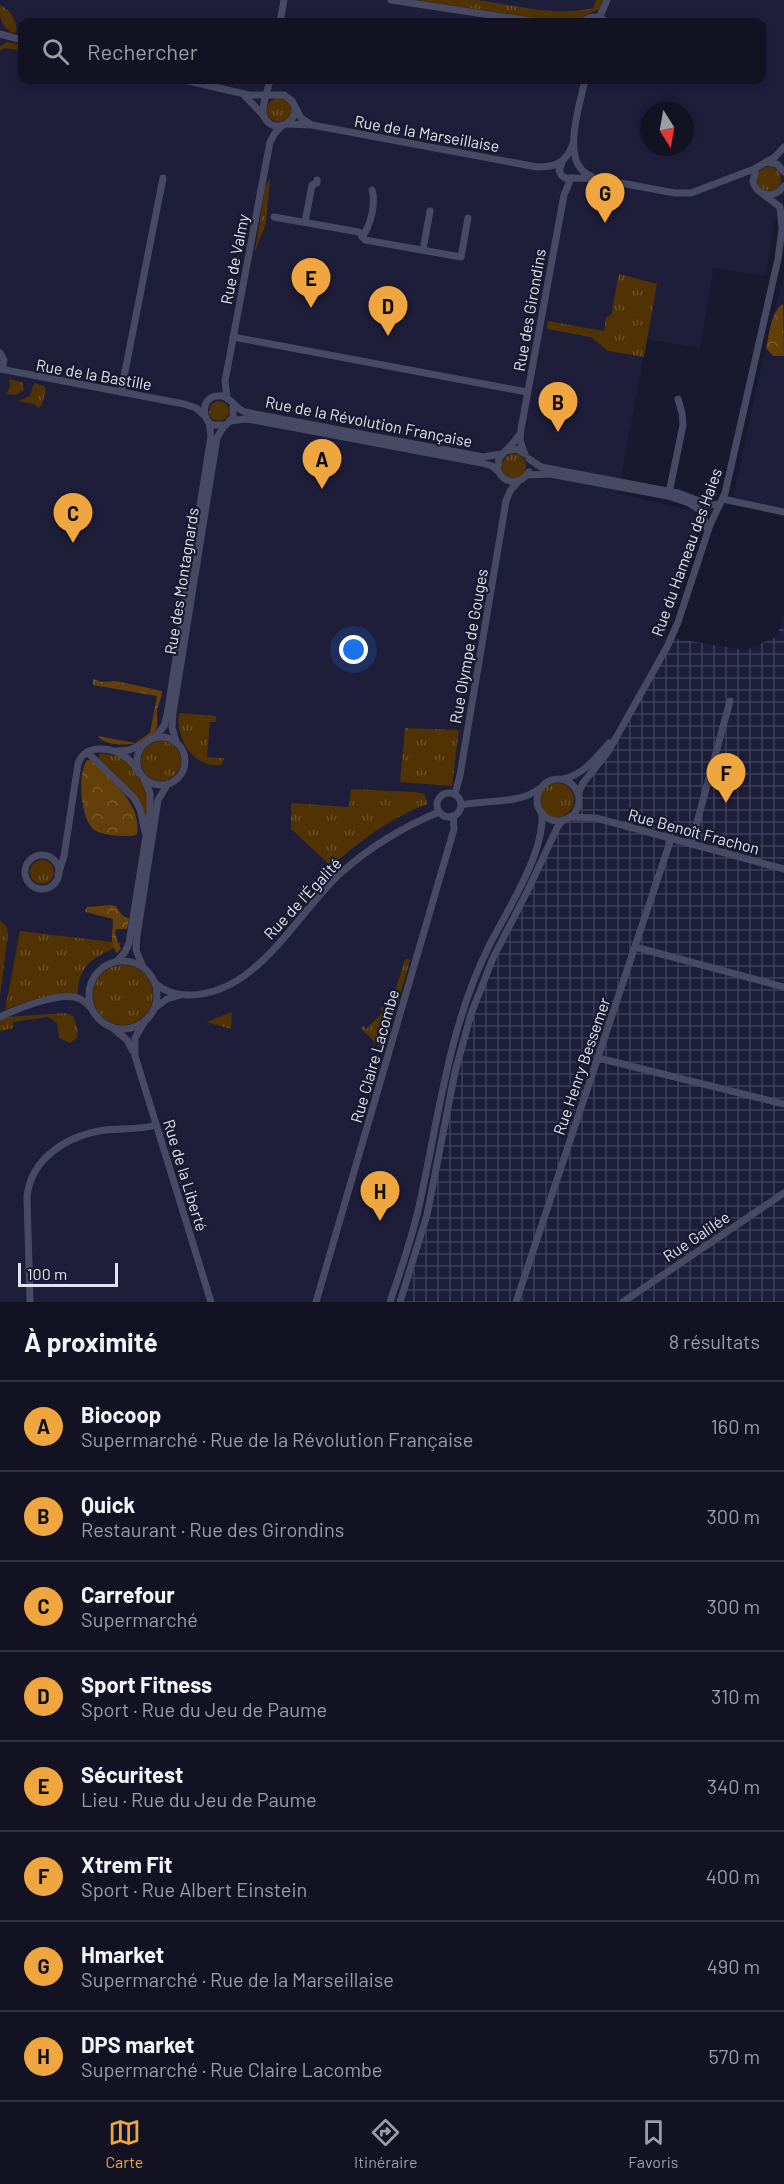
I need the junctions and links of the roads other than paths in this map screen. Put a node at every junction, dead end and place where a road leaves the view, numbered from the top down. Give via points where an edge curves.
1 (284, 0) edge
2 (391, 0) edge
3 (607, 0) edge
4 (281, 18) edge
5 (510, 18) edge
6 (603, 18) edge
7 (0, 34) edge
8 (18, 39) edge
9 (201, 84) edge
10 (270, 84) edge
11 (274, 84) edge
12 (584, 84) edge
13 (240, 93) junction
14 (282, 94) junction
15 (268, 98) junction
16 (295, 108) junction
17 (266, 118) junction
18 (284, 125) junction
19 (312, 125) junction
20 (270, 142) junction
21 (573, 144) junction
22 (784, 147) edge
23 (563, 162) junction
24 (766, 162) junction
25 (577, 165) junction
26 (537, 167) junction
27 (756, 168) junction
28 (784, 172) edge
29 (562, 176) junction
30 (164, 178) dead end
31 (572, 178) junction
32 (599, 179) junction
33 (317, 180) dead end
34 (718, 182) junction
35 (754, 186) junction
36 (784, 186) edge
37 (372, 190) dead end
38 (763, 194) junction
39 (564, 195) junction
40 (784, 196) edge
41 (430, 211) dead end
42 (274, 217) dead end
43 (468, 218) dead end
44 (784, 219) edge
45 (305, 222) junction
46 (782, 229) junction
47 (364, 238) junction
48 (423, 250) junction
49 (233, 337) junction
50 (0, 353) edge
51 (1, 369) edge
52 (225, 381) junction
53 (122, 392) junction
54 (528, 392) junction
55 (227, 398) junction
56 (211, 399) junction
57 (678, 399) dead end
58 (184, 404) junction
59 (233, 405) junction
60 (204, 415) junction
61 (209, 423) junction
62 (227, 424) junction
63 (521, 429) junction
64 (503, 453) junction
65 (526, 456) junction
66 (500, 475) junction
67 (527, 476) junction
68 (518, 482) junction
69 (667, 494) junction
70 (506, 501) junction
71 (721, 502) junction
72 (784, 512) edge
73 (708, 530) junction
74 (730, 701) dead end
75 (618, 733) junction
76 (155, 738) junction
77 (176, 742) junction
78 (143, 744) junction
79 (111, 751) junction
80 (87, 752) junction
81 (141, 776) junction
82 (562, 779) junction
83 (168, 784) junction
84 (539, 789) junction
85 (455, 794) junction
86 (579, 798) junction
87 (515, 799) junction
88 (462, 805) junction
89 (540, 811) junction
90 (439, 812) junction
91 (453, 816) junction
92 (570, 817) junction
93 (596, 819) junction
94 (562, 821) junction
95 (146, 836) junction
96 (671, 839) junction
97 (64, 842) junction
98 (691, 844) junction
99 (44, 855) junction
100 (784, 869) edge
101 (58, 875) junction
102 (635, 947) junction
103 (116, 961) junction
104 (143, 967) junction
105 (156, 983) junction
106 (784, 987) edge
107 (183, 995) junction
108 (91, 1007) junction
109 (155, 1009) junction
110 (0, 1017) edge
111 (145, 1022) junction
112 (112, 1028) junction
113 (135, 1056) junction
114 (598, 1058) junction
115 (784, 1104) edge
116 (156, 1125) junction
117 (784, 1193) edge
118 (30, 1302) edge
119 (211, 1302) edge
120 (316, 1302) edge
121 (390, 1302) edge
122 (400, 1302) edge
123 (516, 1302) edge
124 (623, 1302) edge

1 - 4 street
2 - 5 street
3 - 6 street
7 - 8 street
9 - 13 street
10 - 15 street
11 - 14 street
12 - 21 street
13 - 15 street
13 - 17 street
14 - 15 street
14 - 16 street via 291,99
15 - 17 street
16 - 18 street via 294,116
16 - 19 street
17 - 18 street via 275,126
17 - 20 street, Rue de Valmy
18 - 19 street, Rue de la Marseillaise
18 - 20 street, Rue de Valmy
19 - 26 street, Rue de la Marseillaise
20 - 49 street, Rue de Valmy
21 - 23 street
21 - 25 street
22 - 24 street
23 - 25 street via 571,160
23 - 26 street, Rue de la Marseillaise
23 - 29 street via 559,168
24 - 27 street
24 - 28 street via 777,164
25 - 31 street via 577,174
25 - 32 street via 585,174
26 - 29 street, Rue de la Marseillaise
27 - 34 street
27 - 35 street
29 - 31 street
29 - 39 street, Rue des Girondins
30 - 53 street
31 - 32 street
31 - 39 street, Rue des Girondins
32 - 34 street via 683,193
33 - 45 street via 312,185
34 - 35 street via 740,178
35 - 38 street, Rue du Hameau des Haies
36 - 38 street via 774,194
36 - 40 street
37 - 47 street via 374,197
38 - 46 street, Rue du Hameau des Haies via 780,207
39 - 54 street, Rue des Girondins
41 - 48 street
42 - 45 street
43 - 48 street via 461,257
44 - 46 street, Rue du Hameau des Haies
45 - 47 street via 359,232
46 - 71 street, Rue du Hameau des Haies
47 - 48 street
49 - 52 street, Rue de Valmy
49 - 54 street
50 - 51 street via 4,360
51 - 53 street, Rue de la Bastille
52 - 55 street, Rue de Valmy
52 - 56 street, Rue de Valmy
53 - 58 street, Rue de la Bastille
54 - 63 street, Rue des Girondins
55 - 56 street
55 - 59 street
56 - 58 street, Rue de la Bastille
56 - 60 street via 204,407
57 - 69 street via 683,425
58 - 60 street, Rue de la Bastille
59 - 62 street via 234,415
59 - 64 street, Rue de la Révolution Française via 245,412 483,457
60 - 61 street
61 - 62 street
61 - 76 street, Rue des Montagnards via 210,446 167,715
62 - 66 street, Rue de la Révolution Française via 245,419 271,423 482,463 492,466
62 - 77 street, Rue des Montagnards via 217,438 173,713
63 - 64 street, Rue des Girondins via 516,441
63 - 65 street, Rue des Girondins
64 - 65 street via 516,449
64 - 66 street via 497,464
65 - 67 street via 530,466
65 - 69 street via 541,467
66 - 68 street
66 - 70 street, Rue Olympe de Gouges
67 - 68 street
67 - 69 street via 545,474
68 - 70 street, Rue Olympe de Gouges
69 - 71 street via 689,496 707,505
69 - 73 street via 696,506 705,517
70 - 85 street, Rue Olympe de Gouges
71 - 72 street
71 - 73 street, Rue du Hameau des Haies
73 - 75 street, Rue du Hameau des Haies via 675,631
74 - 98 street
75 - 82 street, Rue du Hameau des Haies via 590,764
75 - 86 street, Rue du Hameau des Haies via 583,783
76 - 77 street via 166,737
76 - 78 street
77 - 83 street via 184,753 184,766 179,777
78 - 79 street
78 - 81 street via 136,759
79 - 80 street
79 - 81 street via 129,759
80 - 95 street via 134,798
80 - 97 street via 79,760
81 - 83 street via 155,785
81 - 95 street via 151,801
82 - 84 street via 550,780
82 - 86 street via 572,784
83 - 104 street via 158,800 136,936 136,950
84 - 87 street
84 - 89 street via 536,798
85 - 88 street
85 - 90 street via 447,792 439,797
86 - 92 street via 576,812
86 - 93 street via 586,813
87 - 88 street
87 - 89 street
88 - 91 street
89 - 94 street via 550,820
89 - 121 street via 539,836 528,868 483,958 461,1014 416,1221
90 - 91 street
90 - 107 street, Rue de l'Égalité via 391,835 348,866 252,969 212,991
91 - 120 street, Rue Claire Lacombe via 454,829
92 - 93 street, Rue Benoît Frachon
92 - 94 street
93 - 96 street, Rue Benoît Frachon
94 - 122 street via 473,1006 455,1072 427,1215
95 - 103 street via 129,943
96 - 98 street, Rue Benoît Frachon
96 - 102 street, Rue Henry Bessemer
97 - 99 street via 58,852
97 - 101 street
98 - 100 street, Rue Benoît Frachon
99 - 101 street via 55,861
99 - 101 street via 28,863 29,881 46,888 54,884
102 - 106 street
102 - 114 street, Rue Henry Bessemer
103 - 104 street via 131,961
103 - 108 street via 103,967 93,979 89,992
104 - 105 street
105 - 107 street
105 - 109 street
107 - 109 street, Rue de l'Égalité via 167,999
108 - 110 street via 69,997 26,1006
108 - 112 street via 99,1020
109 - 111 street
111 - 112 street via 131,1029
111 - 113 street, Rue de la Liberté via 135,1038
112 - 113 street, Rue de la Liberté via 127,1040
113 - 116 street, Rue de la Liberté
114 - 115 street
114 - 123 street, Rue Henry Bessemer
116 - 118 street via 87,1134 62,1145 37,1166 27,1197
116 - 119 street, Rue de la Liberté
117 - 124 street, Rue Galilée

